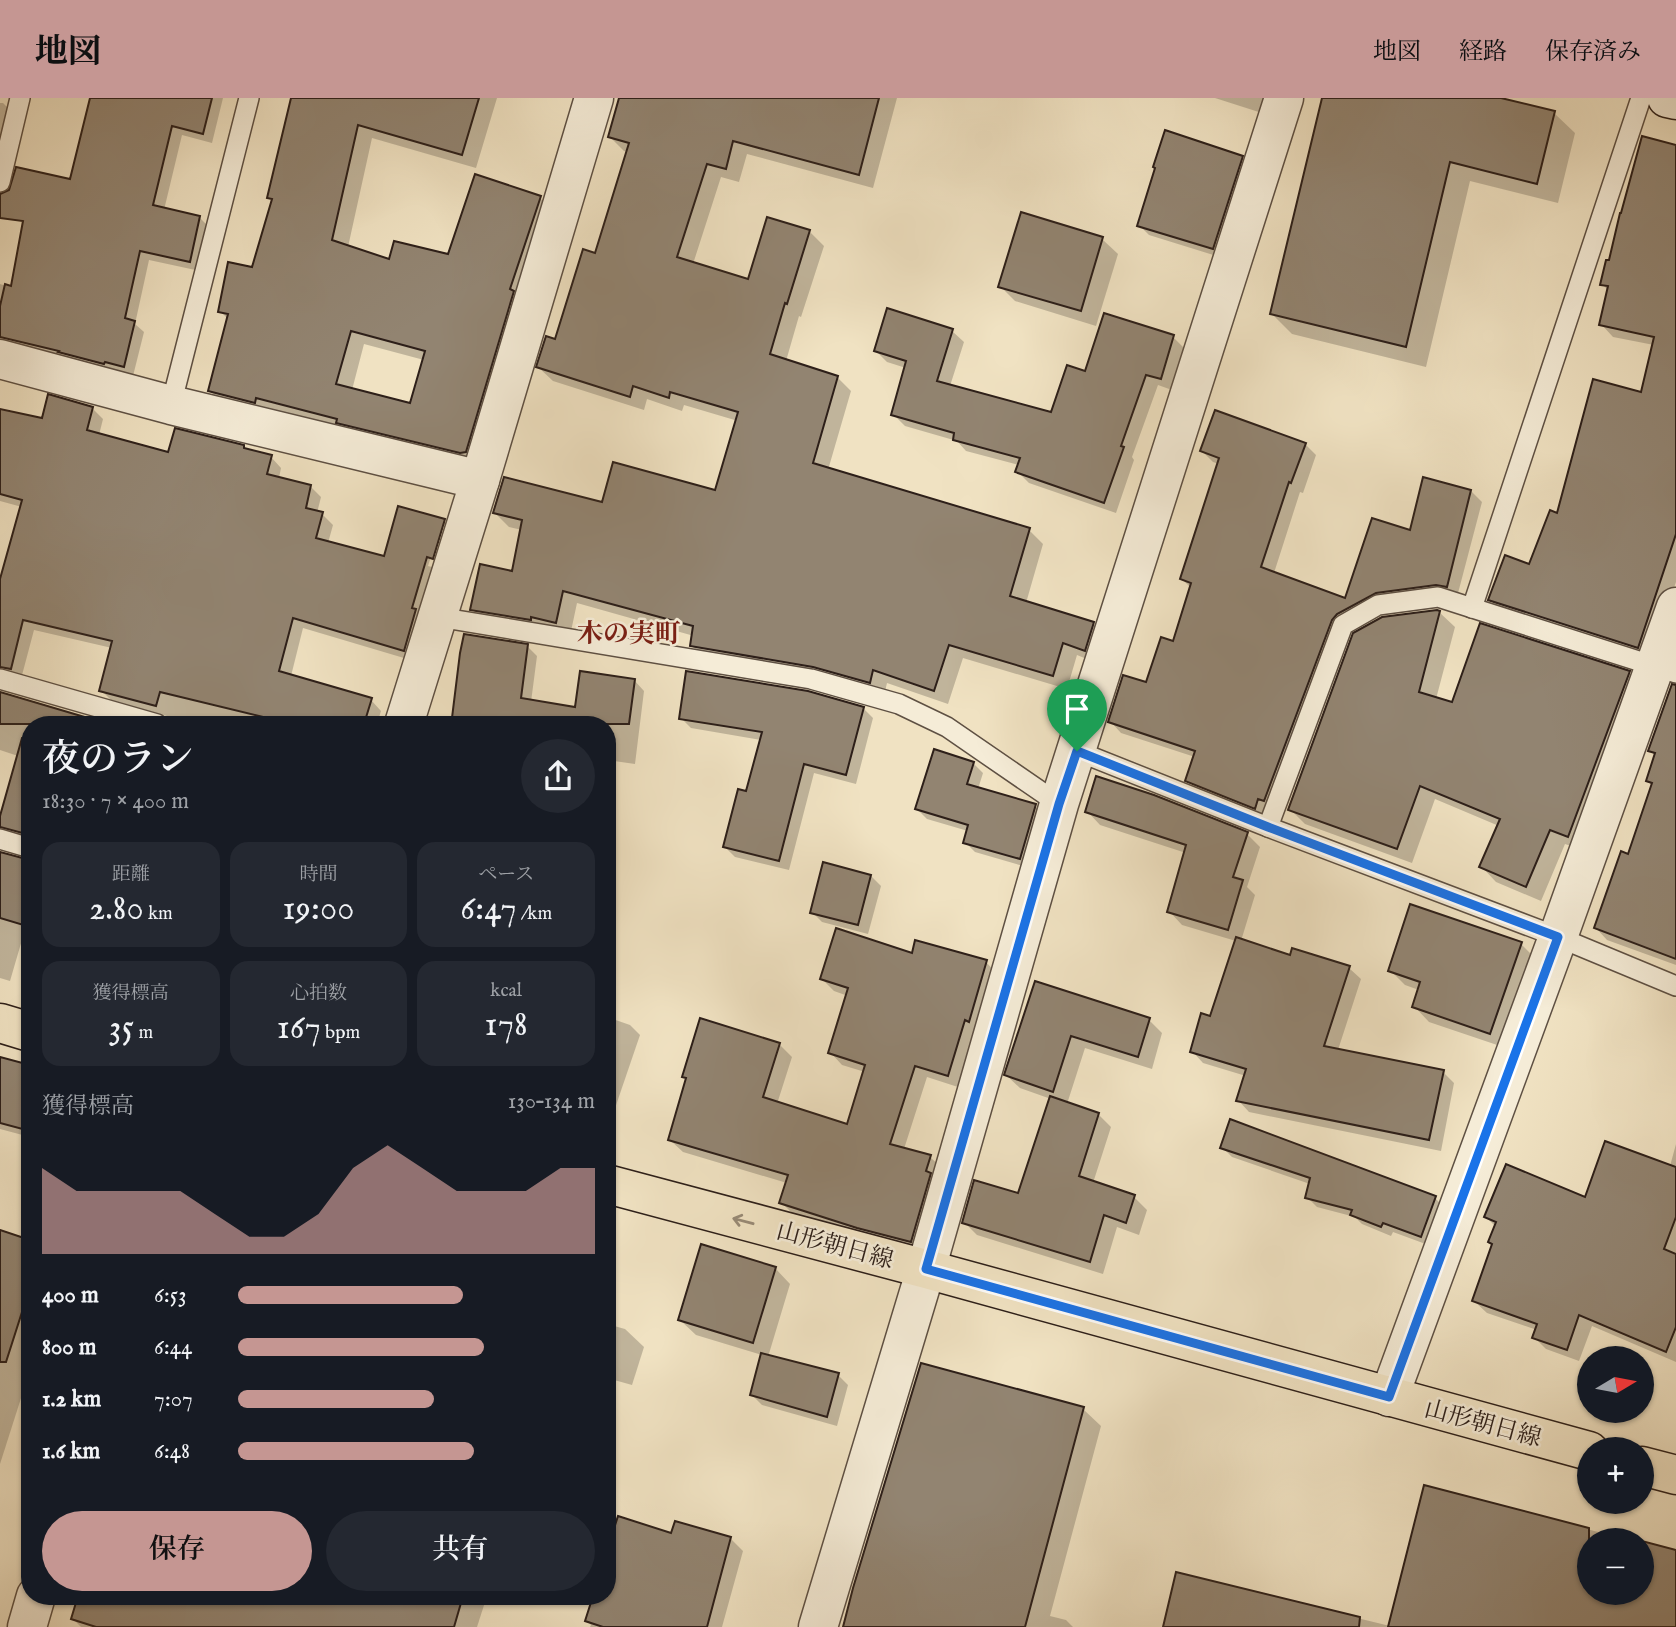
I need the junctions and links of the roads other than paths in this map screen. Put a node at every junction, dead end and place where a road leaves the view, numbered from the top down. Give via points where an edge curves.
1 (20, 98) edge
2 (249, 98) edge
3 (594, 98) edge
4 (1284, 98) edge
5 (1641, 98) edge
6 (1667, 98) edge
7 (1676, 100) edge
8 (0, 182) edge
9 (0, 359) edge
10 (171, 405) junction
11 (480, 480) junction
12 (1676, 607) edge
13 (1472, 608) junction
14 (438, 617) junction
15 (1666, 670) edge
16 (0, 679) edge
17 (114, 716) edge
18 (407, 716) edge
19 (1077, 751) junction
20 (1059, 804) junction
21 (1268, 827) junction
22 (0, 839) edge
23 (21, 845) edge
24 (1558, 937) junction
25 (1676, 986) edge
26 (0, 1023) edge
27 (21, 1029) edge
28 (616, 1186) edge
29 (926, 1269) junction
30 (1389, 1397) junction
31 (1577, 1448) edge
32 (1654, 1469) edge
33 (1676, 1475) edge
34 (33, 1605) edge
35 (27, 1627) edge
36 (818, 1627) edge

1 - 8 lane
2 - 10 lane
3 - 11 street
4 - 19 street
5 - 13 lane
6 - 7 street
9 - 10 street
10 - 11 street
11 - 14 street
12 - 15 street
13 - 15 lane
13 - 21 lane via 1438,597 1378,605 1343,625
14 - 18 street
14 - 20 lane via 811,679 899,704 947,727
15 - 24 street
16 - 17 lane
19 - 20 street
19 - 21 lane
20 - 29 street
21 - 24 lane
22 - 23 lane
24 - 25 lane
24 - 30 street
26 - 27 main road
29 -> 28 main road, 山形朝日線
29 - 30 main road, 山形朝日線
29 - 36 street
30 - 31 main road, 山形朝日線
32 - 33 main road
34 - 35 street

